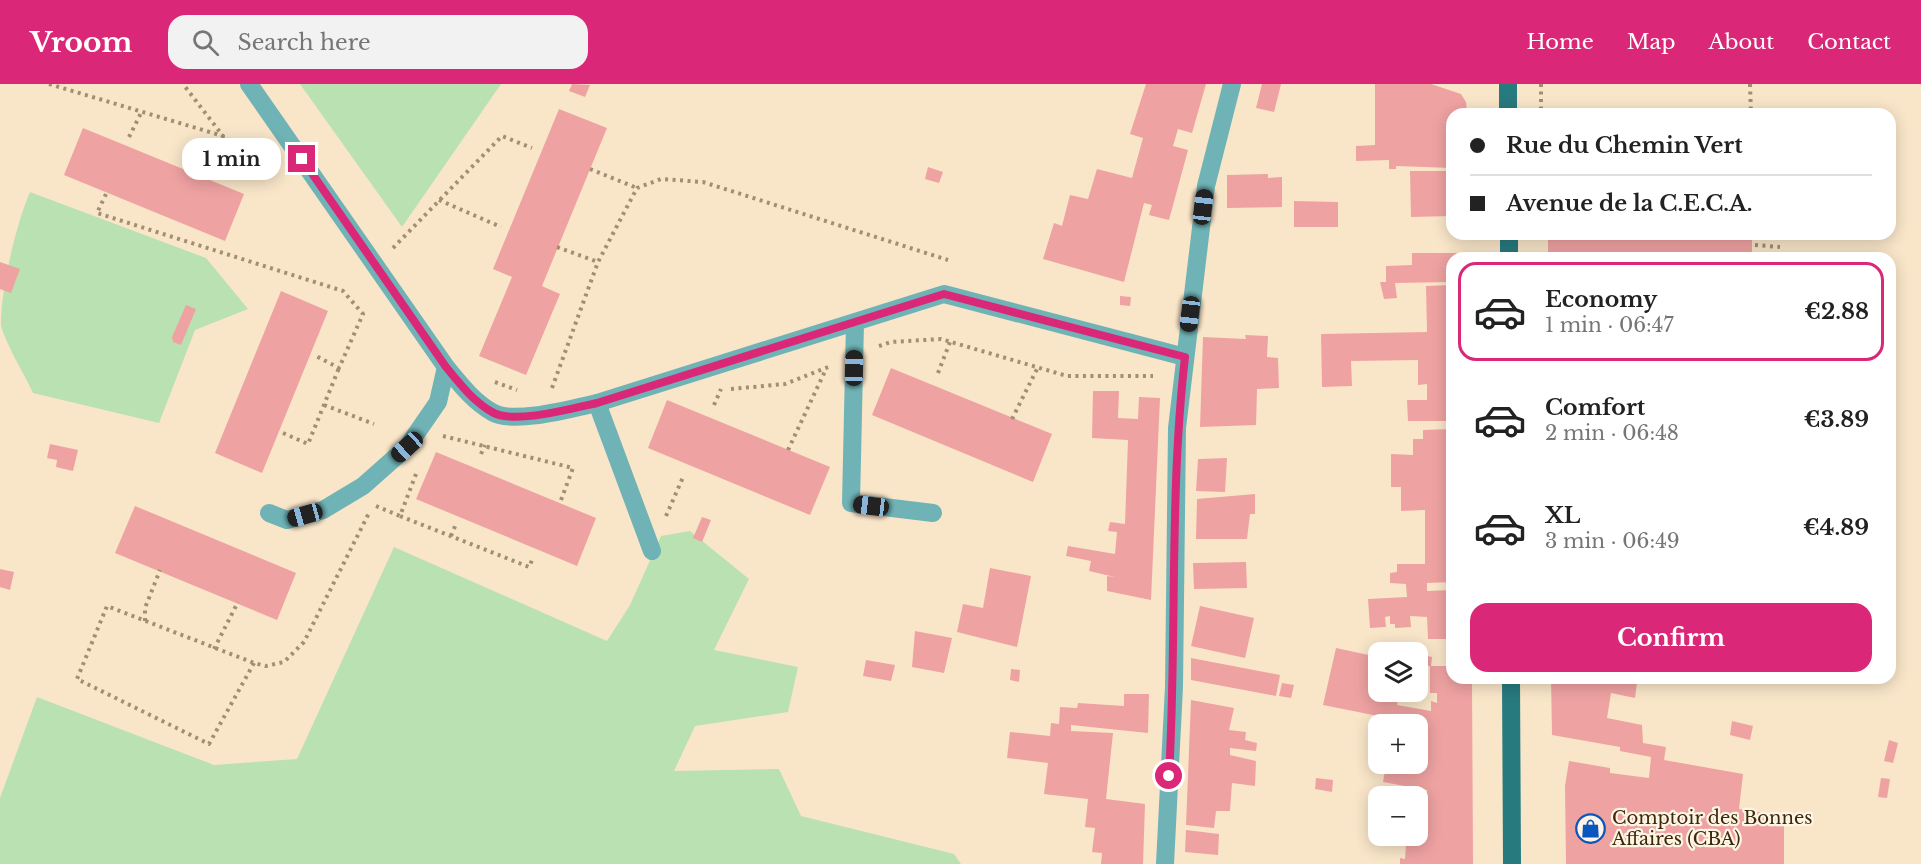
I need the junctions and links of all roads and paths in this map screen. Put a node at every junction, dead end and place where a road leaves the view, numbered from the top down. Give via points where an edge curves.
1 (49, 84) edge
2 (183, 84) edge
3 (249, 84) edge
4 (1232, 84) edge
5 (1508, 84) edge
6 (1541, 84) edge
7 (1750, 84) edge
8 (1508, 108) edge
9 (1541, 108) edge
10 (1751, 108) edge
11 (141, 113) junction
12 (223, 136) junction
13 (129, 137) dead end
14 (532, 148) dead end
15 (208, 164) dead end
16 (590, 169) dead end
17 (637, 188) junction
18 (105, 194) dead end
19 (439, 201) junction
20 (501, 227) dead end
21 (1755, 245) dead end
22 (557, 247) dead end
23 (1780, 247) dead end
24 (386, 255) dead end
25 (948, 260) dead end
26 (598, 262) junction
27 (855, 324) junction
28 (950, 342) junction
29 (869, 349) dead end
30 (316, 356) dead end
31 (1185, 357) junction
32 (840, 363) dead end
33 (446, 367) junction
34 (339, 368) junction
35 (826, 368) junction
36 (1037, 368) junction
37 (938, 373) dead end
38 (1159, 376) dead end
39 (713, 389) dead end
40 (721, 389) junction
41 (560, 391) dead end
42 (597, 403) junction
43 (324, 405) junction
44 (714, 405) dead end
45 (1012, 419) dead end
46 (374, 424) dead end
47 (283, 433) dead end
48 (440, 436) dead end
49 (485, 445) junction
50 (789, 450) dead end
51 (480, 454) dead end
52 (419, 465) dead end
53 (684, 475) dead end
54 (561, 500) dead end
55 (269, 513) dead end
56 (933, 513) dead end
57 (660, 514) dead end
58 (400, 516) junction
59 (456, 524) dead end
60 (451, 536) junction
61 (652, 550) dead end
62 (533, 558) dead end
63 (159, 570) dead end
64 (238, 603) dead end
65 (145, 621) junction
66 (214, 649) junction
67 (254, 663) junction
68 (1511, 684) edge
69 (1165, 864) edge
70 (1512, 864) edge

1 - 11 path
2 - 12 path
3 - 33 street
4 - 31 street via 1206,186
5 - 8 main road
6 - 9 path
7 - 10 path
11 - 12 path
11 - 13 path
12 - 15 path
14 - 19 path via 502,136
16 - 17 path
17 - 25 path via 661,179 703,182
17 - 26 path
18 - 34 path via 97,213 343,291 363,314
19 - 20 path
19 - 24 path
21 - 23 path
22 - 26 path
26 - 41 path via 550,394
27 - 31 street via 944,294
27 - 42 street
27 - 56 street via 851,503
28 - 29 path via 891,342
28 - 36 path
28 - 37 path
30 - 34 path
31 - 69 street via 1177,428 1174,687
32 - 35 path
33 - 42 street via 469,395 495,414 541,416
33 - 55 street via 438,402 407,447 363,486 323,510 286,520
34 - 43 path
35 - 40 path via 785,384
35 - 50 path
36 - 38 path via 1067,376
36 - 45 path
39 - 40 path
40 - 44 path
42 - 61 street
43 - 46 path
43 - 47 path via 308,444
48 - 49 path
49 - 51 path
49 - 54 path via 573,468
52 - 58 path
53 - 57 path via 667,517
58 - 60 path
58 - 67 path via 373,505 304,642 284,662 266,666
59 - 60 path
60 - 62 path via 529,567
63 - 65 path via 145,608
64 - 66 path
65 - 66 path
65 - 67 path via 107,606 77,679 209,744
66 - 67 path
68 - 70 main road

